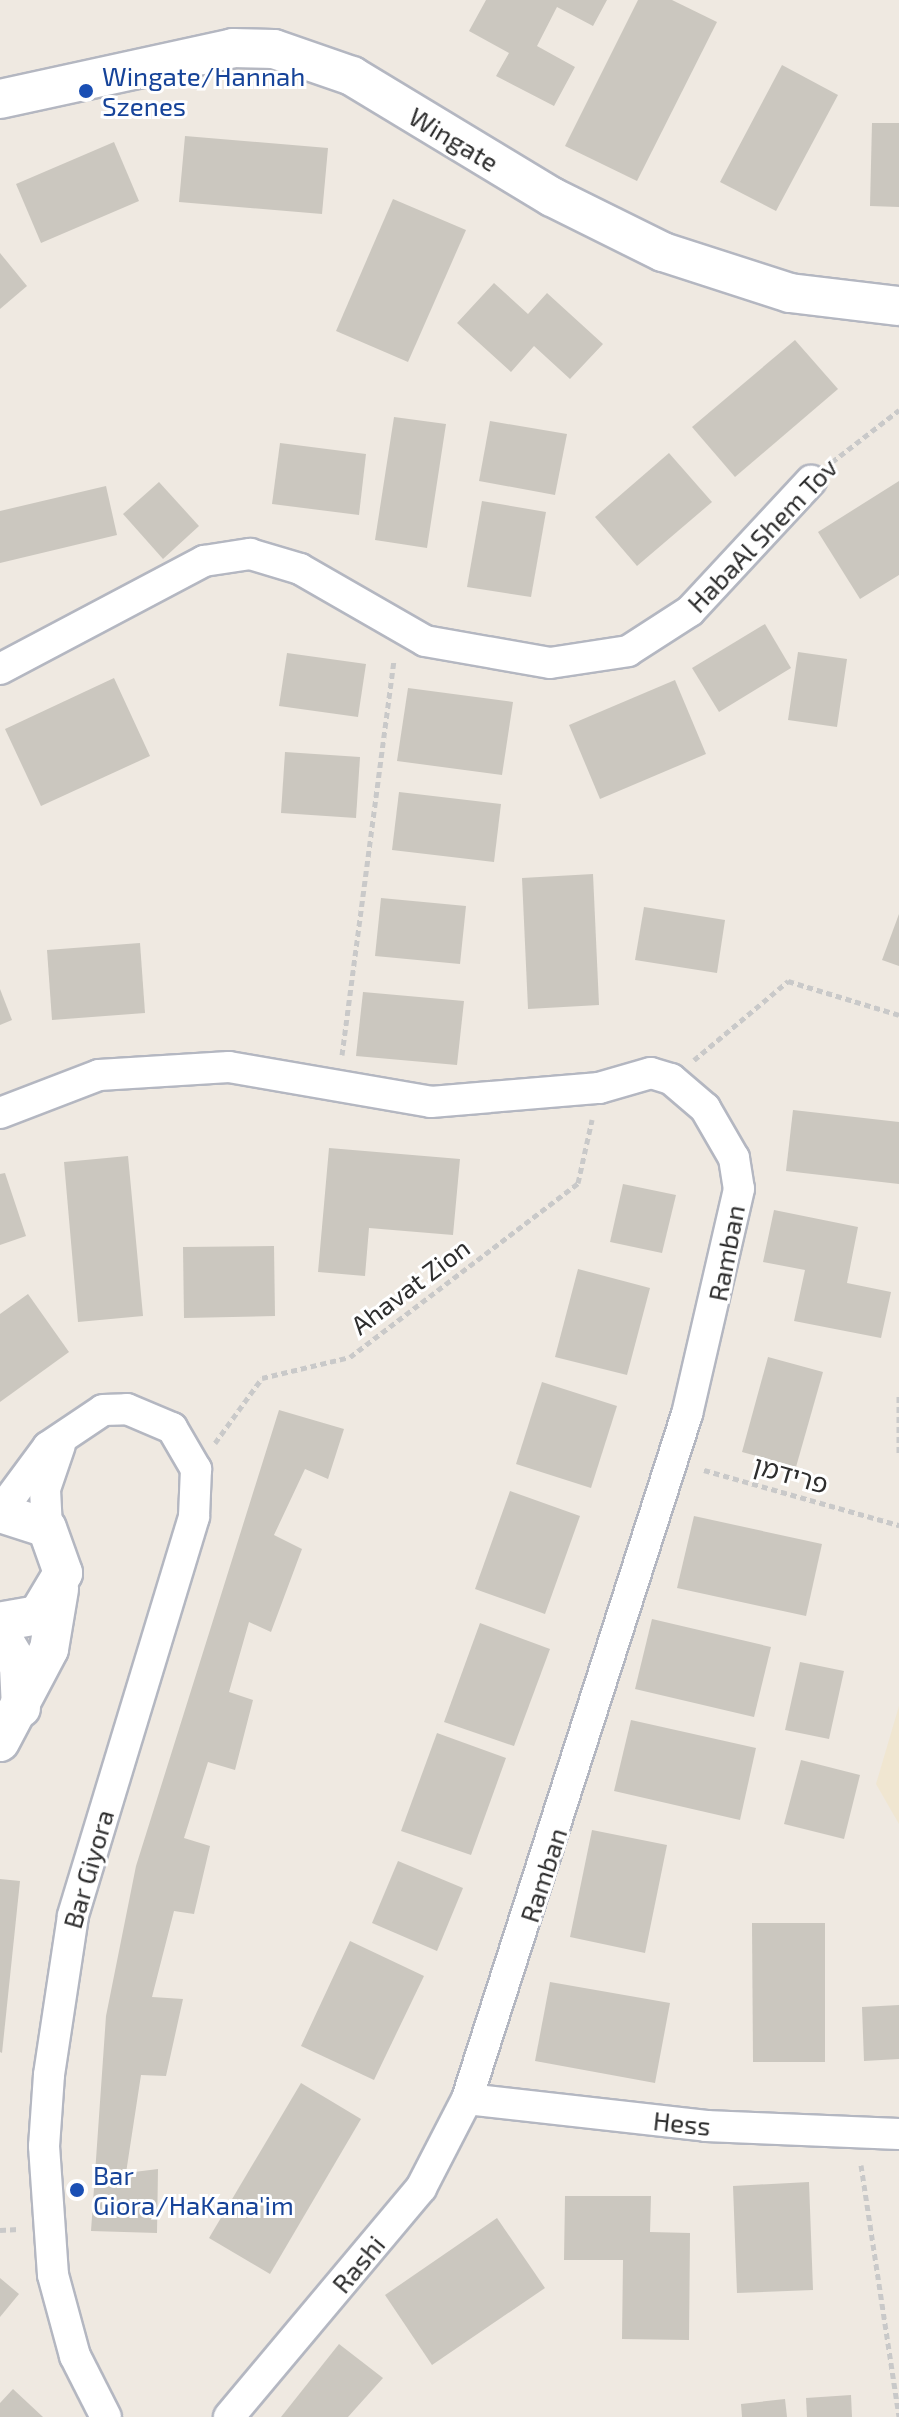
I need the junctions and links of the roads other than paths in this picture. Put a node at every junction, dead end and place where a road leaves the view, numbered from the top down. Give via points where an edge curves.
1 (0, 99) edge
2 (899, 306) edge
3 (811, 481) road end
4 (0, 669) edge
5 (0, 1113) edge
6 (80, 1418) junction
7 (0, 1512) edge
8 (47, 1528) junction
9 (59, 1589) junction
10 (0, 1622) edge
11 (0, 1634) edge
12 (21, 1708) junction
13 (0, 1742) edge
14 (467, 2099) junction
15 (899, 2134) edge
16 (106, 2417) edge
17 (229, 2417) edge

1 - 2 street, Wingate via 233,48 274,49 352,76 552,197 663,252 790,293
3 - 4 street, HabaAl Shem Tov via 690,611 628,651 550,663 397,631 300,569 250,554 204,561
5 - 14 street, Ramban via 99,1075 229,1067 431,1102 599,1088 651,1073 671,1079 722,1130 739,1189 672,1461
6 - 7 street via 48,1447
6 - 8 street via 46,1478
6 - 16 street, Bar Giyora via 115,1409 150,1415 172,1428 196,1469 194,1517 73,1916 50,2059 44,2146 53,2275 75,2356
7 - 8 street
8 - 9 street via 62,1556
9 - 10 street via 38,1615
9 - 12 street via 49,1649
11 - 12 street via 19,1666
12 - 13 street
14 - 15 street, Hess via 706,2126
14 - 17 street, Rashi via 421,2188

